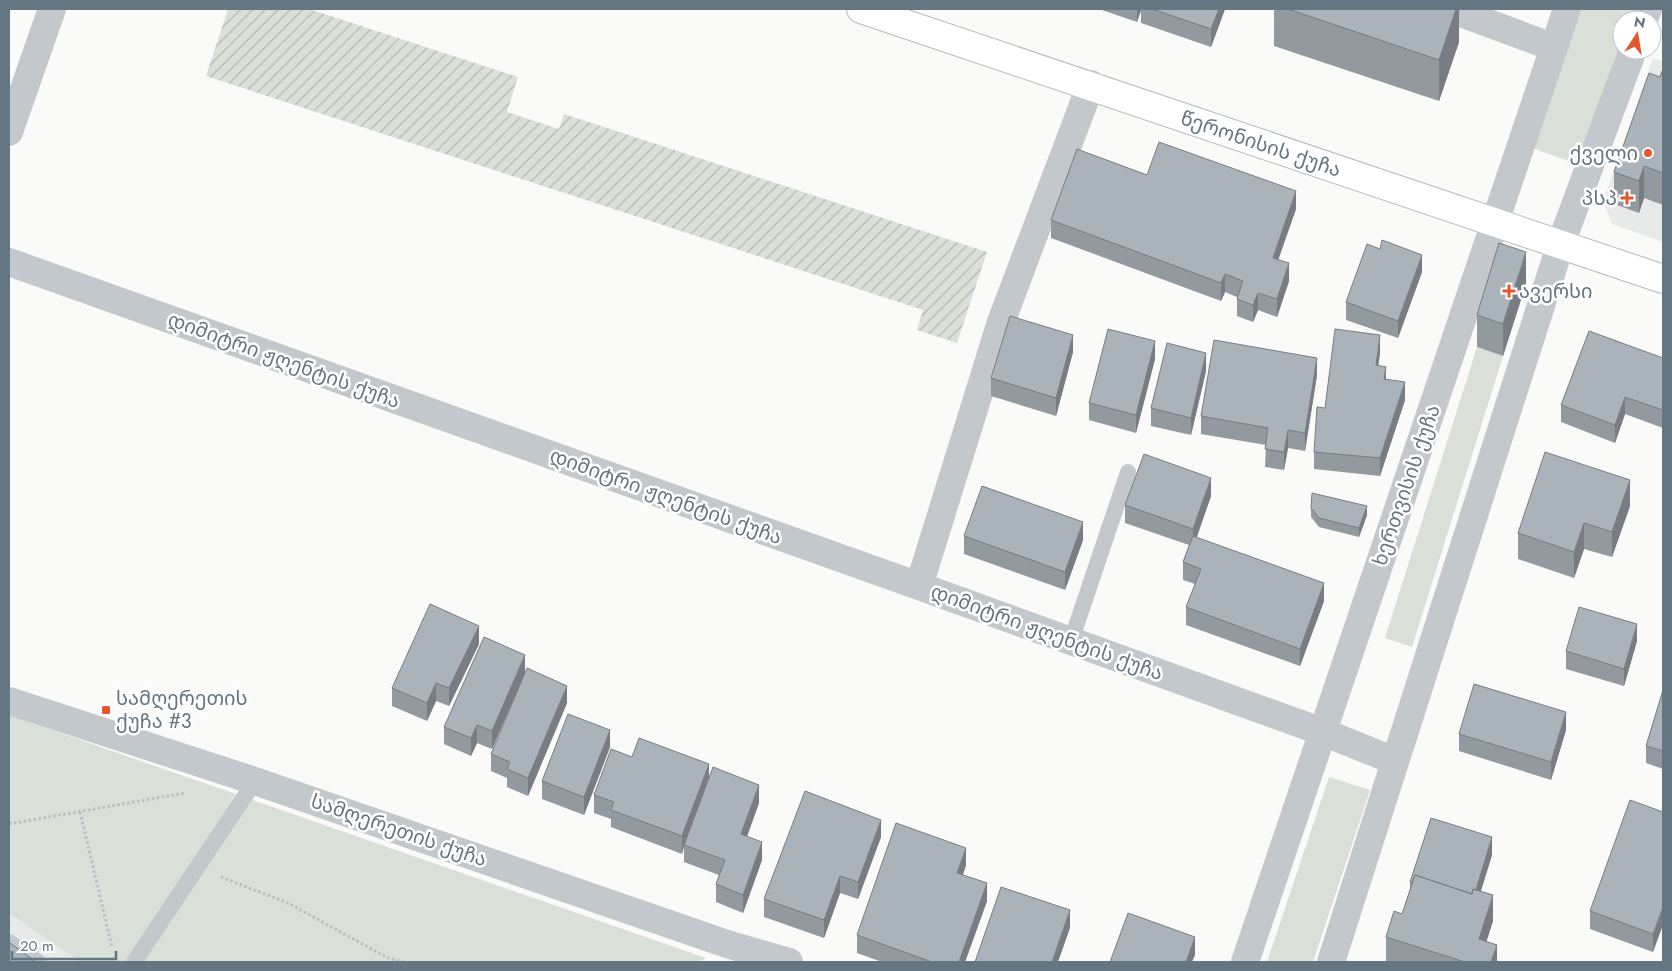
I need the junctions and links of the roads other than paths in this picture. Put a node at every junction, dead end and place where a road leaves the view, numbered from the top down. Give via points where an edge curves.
1 (52, 9) edge
2 (861, 9) edge
3 (1450, 9) edge
4 (1567, 9) edge
5 (1553, 47) junction
6 (1629, 60) edge
7 (1091, 84) junction
8 (9, 132) edge
9 (1495, 221) junction
10 (1561, 242) junction
11 (9, 262) edge
12 (1663, 279) edge
13 (1128, 472) dead end
14 (919, 586) junction
15 (1071, 640) junction
16 (9, 701) edge
17 (1323, 732) junction
18 (1395, 761) junction
19 (256, 781) junction
20 (9, 942) edge
21 (724, 953) edge
22 (38, 962) edge
23 (134, 962) edge
24 (789, 962) edge
25 (1245, 962) edge
26 (1331, 962) edge

1 - 8 street
2 - 7 street, წერონისის ქუჩა
3 - 5 street
4 - 5 street, ხერთვისის ქუჩა
5 - 9 street, ხერთვისის ქუჩა
6 - 10 street
7 - 9 street, წერონისის ქუჩა
7 - 14 street via 1001,322
9 - 10 street, წერონისის ქუჩა
9 - 17 street, ხერთვისის ქუჩა
10 - 12 street, წერონისის ქუჩა
10 - 18 street
11 - 14 street, დიმიტრი ჟღენტის ქუჩა
13 - 15 lane
14 - 15 street, დიმიტრი ჟღენტის ქუჩა
15 - 17 street, დიმიტრი ჟღენტის ქუჩა
16 - 19 street, სამღერეთის ქუჩა
17 - 18 street, დიმიტრი ჟღენტის ქუჩა
17 - 25 street, ხერთვისის ქუჩა
18 - 26 street
19 - 21 street, სამღერეთის ქუჩა
19 - 23 lane
20 - 22 lane
21 - 24 street, სამღერეთის ქუჩა

